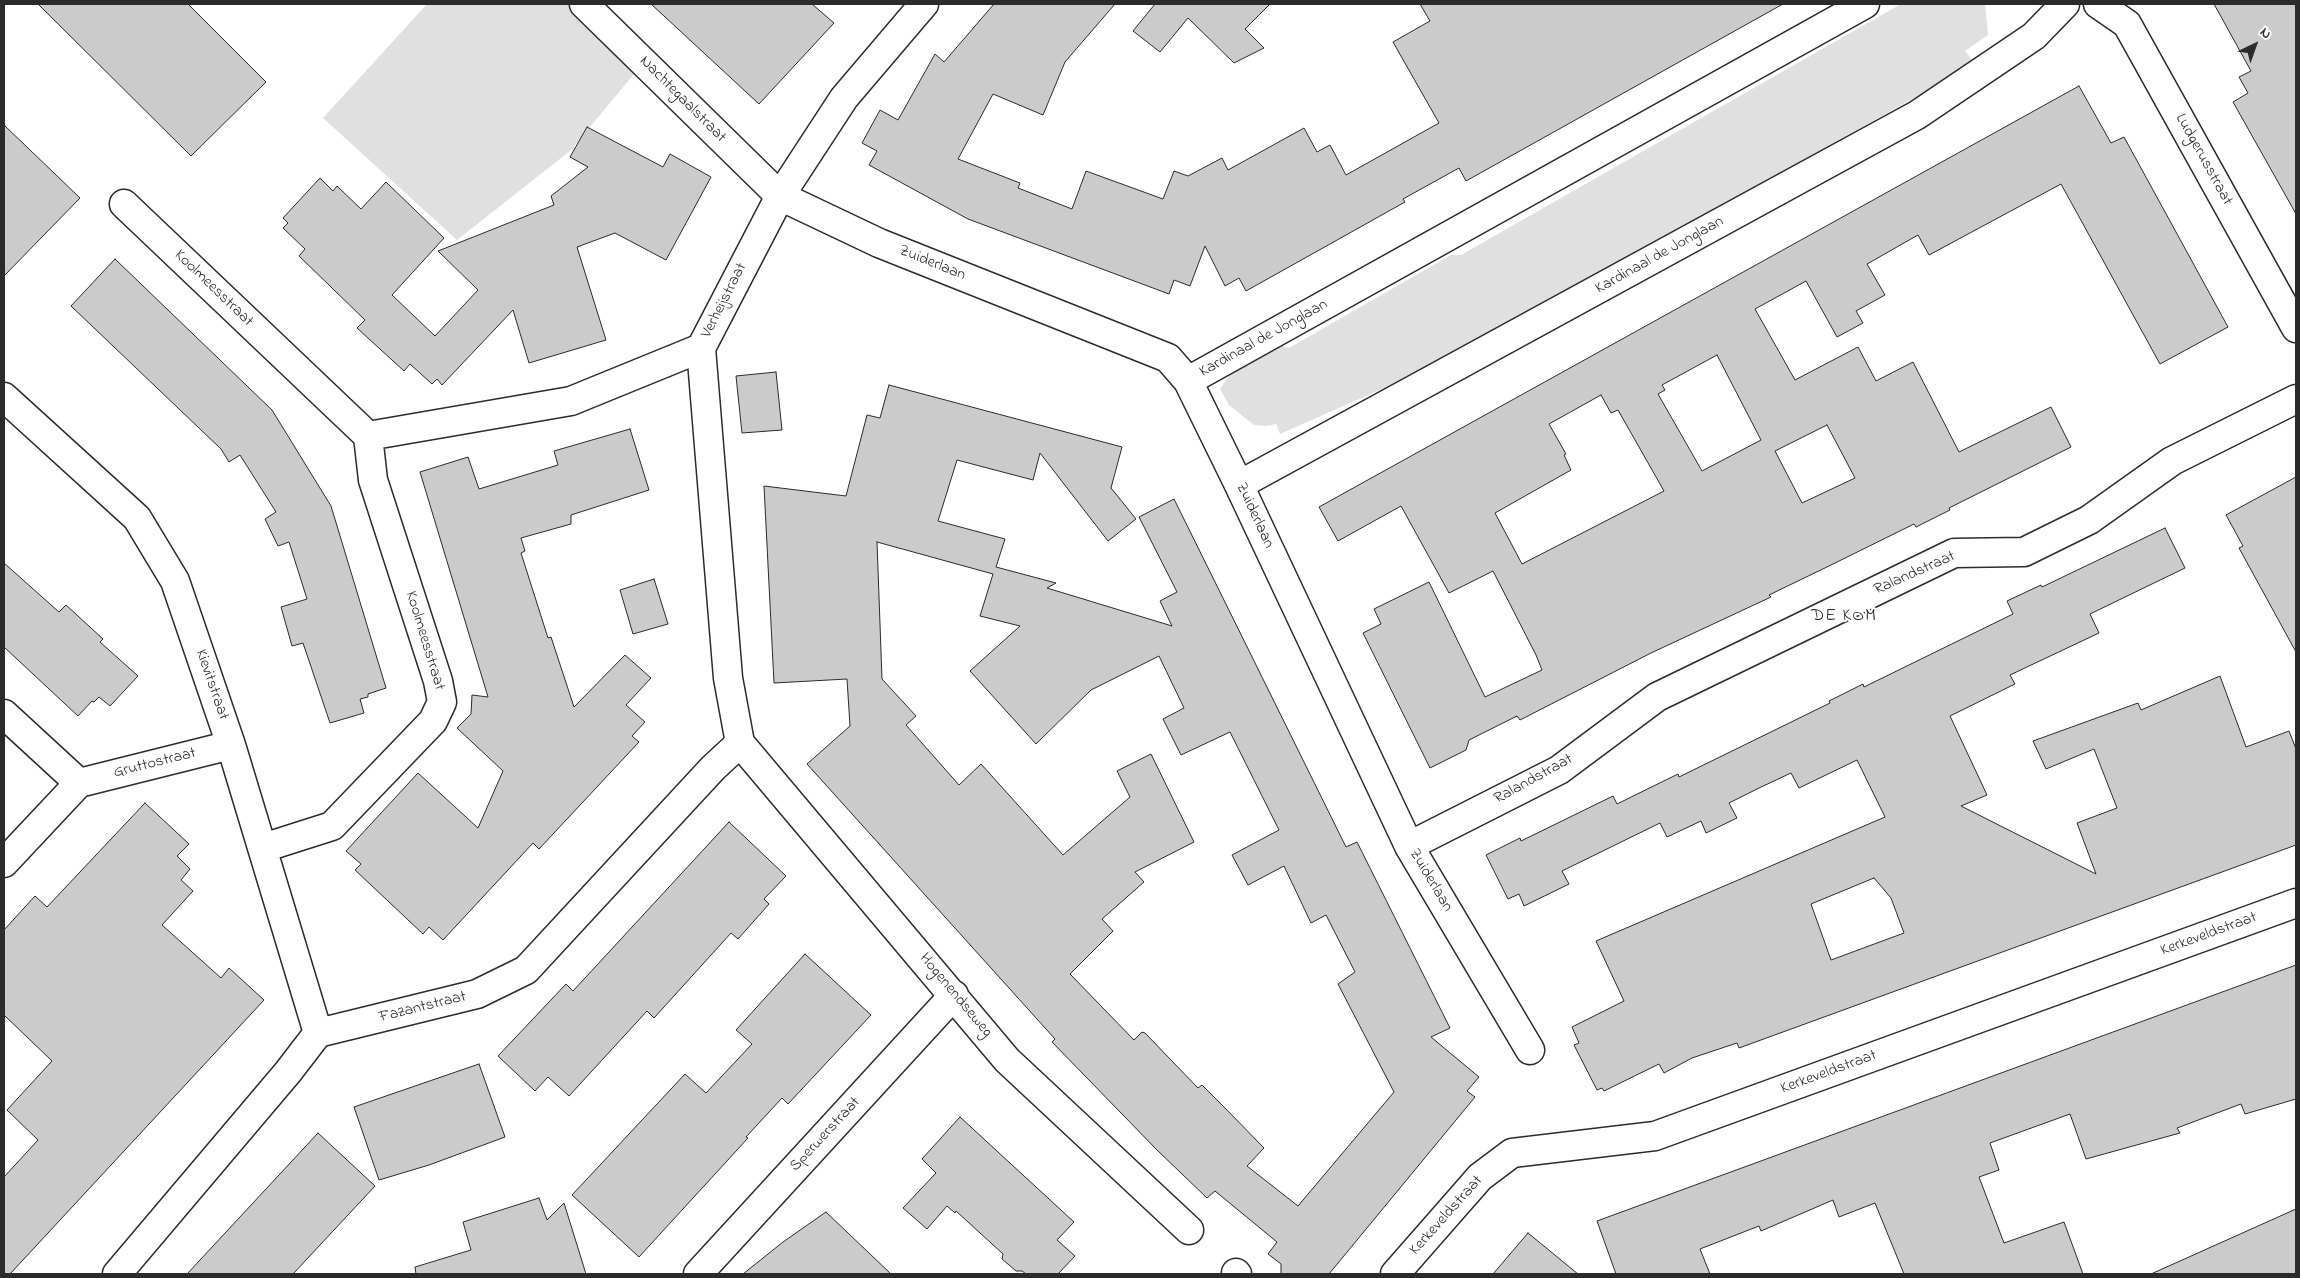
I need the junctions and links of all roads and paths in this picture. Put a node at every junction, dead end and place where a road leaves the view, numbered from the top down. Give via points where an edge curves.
1 (584, 4) edge
2 (924, 4) edge
3 (1865, 4) edge
4 (2065, 4) edge
5 (2098, 4) edge
6 (780, 196) junction
7 (124, 204) dead end
8 (2296, 328) edge
9 (701, 348) junction
10 (1188, 381) junction
11 (4, 397) edge
12 (2296, 399) edge
13 (368, 436) junction
14 (1239, 485) junction
15 (4, 714) edge
16 (740, 743) junction
17 (232, 746) junction
18 (79, 783) junction
19 (1409, 846) junction
20 (263, 848) junction
21 (4, 863) edge
22 (2296, 903) edge
23 (954, 995) junction
24 (318, 1033) junction
25 (1530, 1050) dead end
26 (1190, 1230) dead end
27 (117, 1274) edge
28 (698, 1274) edge
29 (1395, 1274) edge

1 - 6 street, Nachtegaalstraat
2 - 6 street, Verheijstraat via 844,98
3 - 10 street, Kardinaal de Jonglaan
4 - 14 street, Kardinaal de Jonglaan via 2034,36 1918,115
5 - 8 street, Ludgerusstraat via 2127,24
6 - 9 street, Verheijstraat
6 - 10 street, Zuiderlaan via 879,243 1168,358
7 - 13 street, Koolmeesstraat
9 - 13 street via 571,401
9 - 16 street, Verheijstraat via 728,678
10 - 14 street, Zuiderlaan
11 - 17 street, Kievitstraat via 137,518 175,581
12 - 19 street, Ralandstraat via 2172,461 2089,520 2024,552 1954,553 1657,697 1559,770
13 - 20 street, Koolmeesstraat via 373,480 442,702 433,721 332,826
14 - 19 street, Zuiderlaan
15 - 18 street
16 - 23 street, Hogenendseweg
16 - 24 street, Fazantstraat via 712,768 526,970 477,994
17 - 18 street, Gruttostraat
17 - 20 street, Kievitstraat
18 - 21 street
19 - 25 street, Zuiderlaan
20 - 24 street, Kievitstraat
22 - 29 street, Kerkeveldstraat via 1655,1136 1512,1153 1480,1176
23 - 26 street, Hogenendseweg via 1007,1060
23 - 28 street, Sperwerstraat
24 - 27 street

